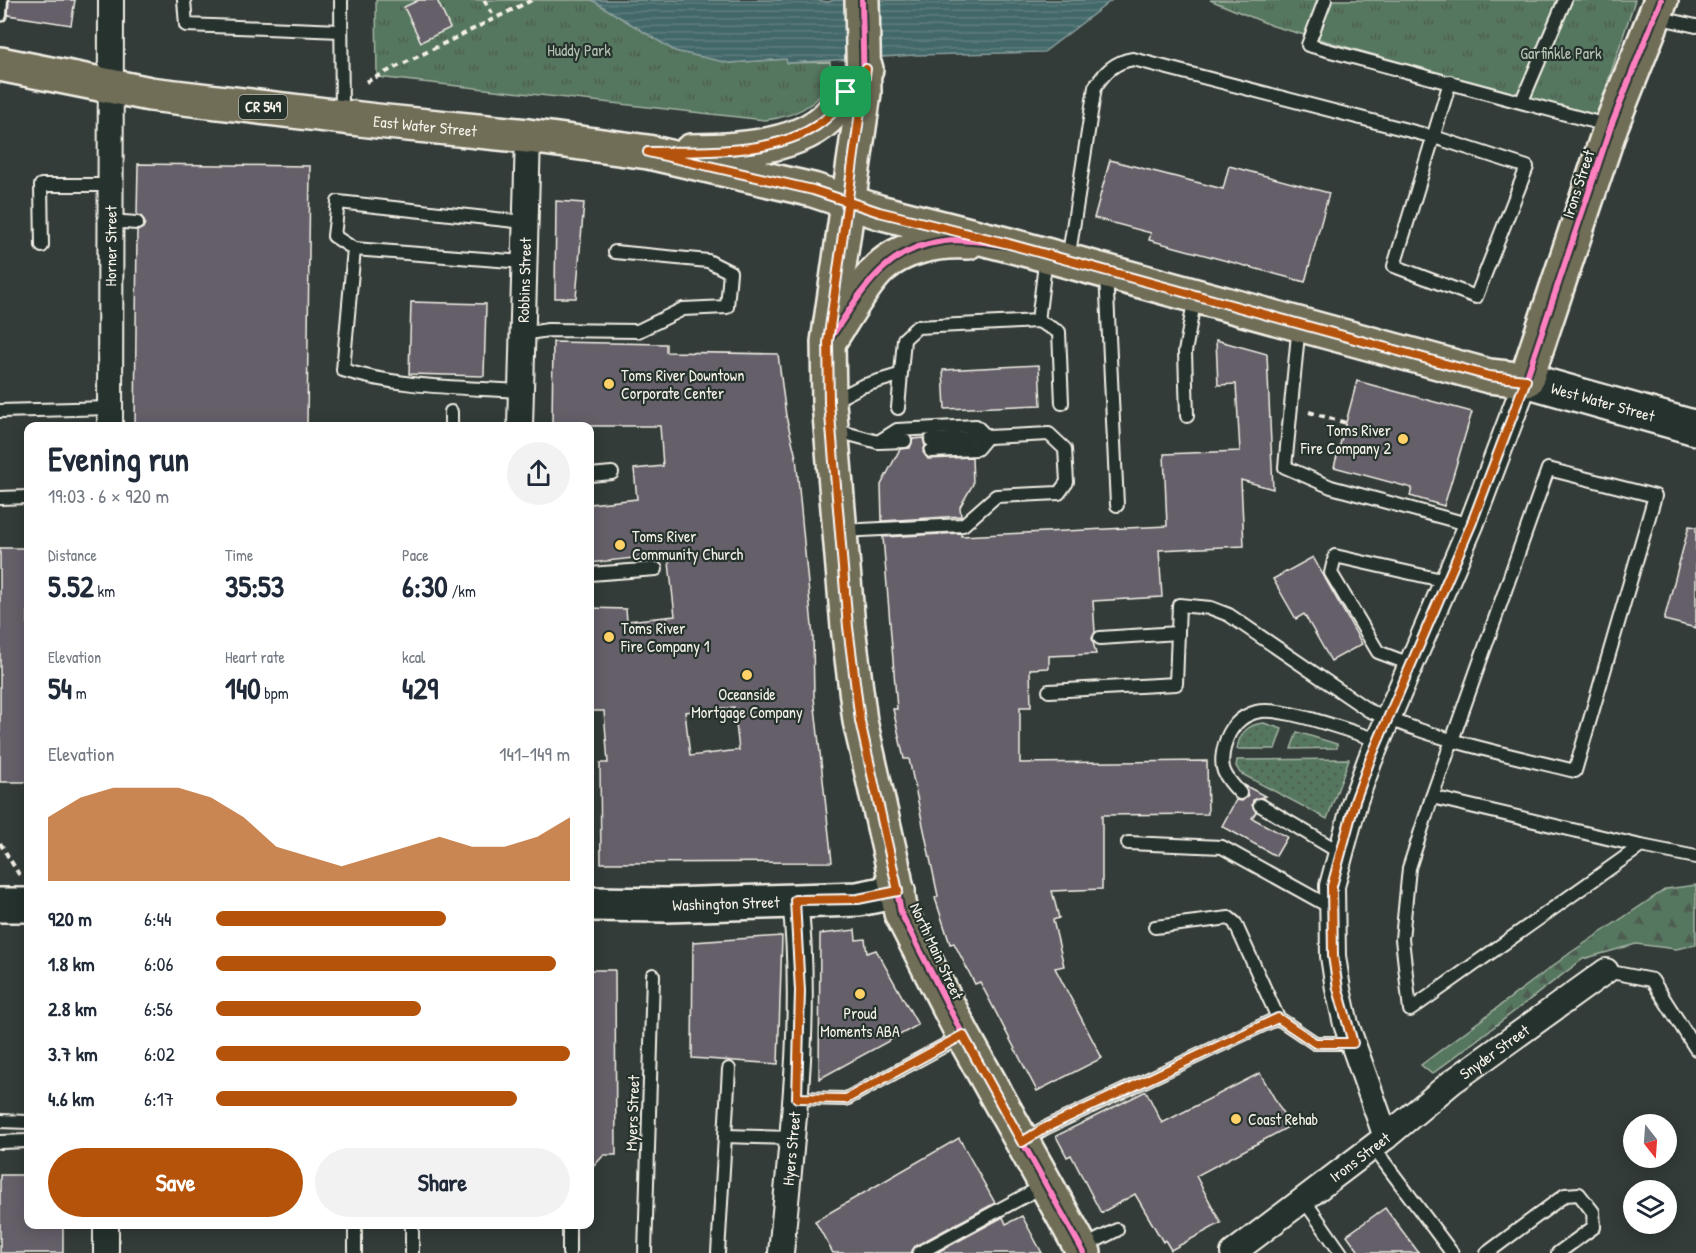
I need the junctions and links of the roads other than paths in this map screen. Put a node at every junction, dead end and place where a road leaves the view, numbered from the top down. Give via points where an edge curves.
1 (1, 0) edge
2 (111, 0) edge
3 (184, 0) edge
4 (341, 0) edge
5 (862, 0) edge
6 (1325, 0) edge
7 (1565, 0) edge
8 (1658, 8) edge
9 (0, 15) edge
10 (1696, 26) edge
11 (341, 31) junction
12 (0, 64) edge
13 (866, 69) junction
14 (1450, 82) junction
15 (110, 85) junction
16 (1522, 101) junction
17 (342, 117) junction
18 (1611, 126) junction
19 (528, 136) junction
20 (1434, 138) junction
21 (648, 152) junction
22 (110, 185) junction
23 (848, 201) junction
24 (110, 221) junction
25 (524, 222) junction
26 (137, 223) dead end
27 (1009, 244) junction
28 (42, 246) dead end
29 (354, 249) junction
30 (615, 252) dead end
31 (1057, 258) junction
32 (523, 262) junction
33 (1106, 271) junction
34 (1195, 296) junction
35 (1038, 321) junction
36 (1299, 324) junction
37 (522, 334) junction
38 (828, 342) junction
39 (899, 375) junction
40 (1526, 380) junction
41 (520, 391) junction
42 (1062, 403) dead end
43 (898, 408) dead end
44 (0, 411) edge
45 (451, 412) dead end
46 (830, 416) junction
47 (1186, 416) dead end
48 (110, 417) edge
49 (451, 422) edge
50 (520, 422) edge
51 (1696, 428) edge
52 (987, 437) junction
53 (905, 441) dead end
54 (878, 442) junction
55 (931, 446) dead end
56 (898, 453) dead end
57 (612, 473) dead end
58 (594, 475) edge
59 (24, 497) edge
60 (0, 498) edge
61 (1118, 505) dead end
62 (1471, 525) junction
63 (840, 531) junction
64 (656, 569) dead end
65 (594, 574) edge
66 (1446, 581) junction
67 (1178, 633) junction
68 (1100, 638) dead end
69 (1410, 664) junction
70 (1049, 691) dead end
71 (1387, 718) junction
72 (1378, 740) junction
73 (1453, 741) junction
74 (1240, 793) dead end
75 (1431, 797) junction
76 (1260, 805) dead end
77 (1128, 843) dead end
78 (1641, 846) junction
79 (1341, 853) junction
80 (1696, 857) edge
81 (24, 891) edge
82 (898, 891) junction
83 (795, 900) junction
84 (594, 904) edge
85 (0, 905) edge
86 (1332, 908) junction
87 (1155, 927) dead end
88 (1606, 971) joint
89 (653, 975) dead end
90 (1278, 1018) junction
91 (963, 1035) junction
92 (1353, 1043) junction
93 (1696, 1049) edge
94 (729, 1069) dead end
95 (797, 1098) junction
96 (0, 1121) edge
97 (24, 1122) edge
98 (725, 1136) junction
99 (792, 1138) junction
100 (24, 1141) edge
101 (0, 1142) edge
102 (1022, 1142) junction
103 (1379, 1142) junction
104 (1046, 1184) junction
105 (1304, 1200) junction
106 (106, 1229) edge
107 (355, 1229) edge
108 (412, 1229) edge
109 (569, 1229) edge
110 (1117, 1230) dead end
111 (1083, 1250) edge
112 (105, 1253) edge
113 (355, 1253) edge
114 (412, 1253) edge
115 (569, 1253) edge
116 (645, 1253) edge
117 (718, 1253) edge
118 (781, 1253) edge
119 (919, 1253) edge
120 (1233, 1253) edge
121 (1341, 1253) edge
122 (1452, 1253) edge
123 (1487, 1253) edge
124 (1558, 1253) edge

1 - 9 lane
2 - 15 street, Horner Street
3 - 11 lane via 186,25
4 - 11 lane
5 - 13 main road, North Main Street
6 - 14 lane via 1308,45
7 - 16 lane
8 - 10 lane
8 - 18 main road, Irons Street
11 - 17 lane
12 - 15 main road, East Water Street / CR 549
13 - 21 main road via 830,115 800,135 764,146
13 - 23 main road, North Main Street
14 - 16 lane
14 - 20 lane
15 - 17 main road, East Water Street / CR 549 via 150,94
15 - 22 street, Horner Street
16 - 18 lane
17 - 19 main road, East Water Street / CR 549
18 - 40 main road, Irons Street
19 - 21 main road, East Water Street / CR 549
19 - 25 street, Robbins Street
20 - 20 lane via 1527,167 1476,297 1394,266
20 - 31 lane via 1133,59 1120,62 1095,87
21 - 23 main road, East Water Street / CR 549
22 - 24 street, Horner Street
22 - 28 lane via 41,185
23 - 27 main road, West Water Street
23 - 38 main road, North Main Street
24 - 26 lane
24 - 48 street, Horner Street
25 - 29 lane via 338,202 334,236
25 - 32 street, Robbins Street
27 - 31 main road, West Water Street
27 - 38 main road via 944,241 892,260 879,269
29 - 32 lane
29 - 41 lane via 343,370 410,384
30 - 37 lane via 708,261 730,272 727,307 683,309 638,331 548,330
31 - 33 main road, West Water Street
31 - 35 lane
32 - 37 street, Robbins Street
33 - 34 main road, West Water Street
33 - 61 lane
34 - 36 main road, West Water Street
34 - 47 lane via 1185,352
35 - 39 lane via 917,327 904,339
35 - 42 lane via 1059,332
36 - 40 main road, West Water Street via 1489,376
36 - 62 lane via 1285,467 1331,487
37 - 41 street, Robbins Street
38 - 46 main road, North Main Street
39 - 43 lane
39 - 46 lane via 862,386
40 - 51 main road, West Water Street
40 - 62 street, Irons Street
41 - 50 street, Robbins Street
44 - 48 lane
45 - 49 lane
46 - 54 lane
46 - 63 main road, North Main Street
52 - 54 lane via 976,426 897,430
52 - 55 lane via 977,449
52 - 63 lane via 1049,434 1065,449 1067,483 1059,493 996,496 963,525
53 - 54 lane
54 - 56 lane
57 - 58 lane
59 - 60 lane
62 - 66 street, Irons Street
63 - 82 main road, North Main Street via 860,721
64 - 65 lane
66 - 69 street, Irons Street
66 - 69 lane via 1335,556 1331,573 1378,651
67 - 68 lane
67 - 70 lane via 1176,684
67 - 71 lane via 1179,605 1210,608 1229,615 1368,710
69 - 71 street, Irons Street
71 - 72 street, Irons Street
71 - 73 lane
72 - 74 lane via 1276,711 1256,712 1239,721 1228,734 1221,756 1224,775
72 - 79 street, Irons Street
73 - 73 lane via 1548,469 1656,496 1575,771
73 - 75 lane
75 - 78 lane
75 - 78 lane via 1408,880 1402,939 1410,1010
76 - 79 lane
77 - 86 lane via 1222,847
78 - 80 lane
79 - 86 street, Irons Street via 1332,886
81 - 85 main road
82 - 83 main road, Washington Street via 858,899
82 - 91 main road, North Main Street via 901,913
83 - 84 main road, Washington Street
83 - 95 street, Hyers Street via 800,991
86 - 92 street, Irons Street via 1338,989
87 - 90 lane via 1229,918 1235,922
88 - 93 lane via 1652,980
88 - 103 street, Snyder Street via 1452,1082
89 - 116 lane, Myers Street
90 - 92 lane via 1315,1043
90 - 102 lane
91 - 95 lane via 846,1099
91 - 102 main road, North Main Street
92 - 103 street, Irons Street
94 - 98 lane
95 - 99 street, Hyers Street
96 - 97 lane
98 - 99 lane
98 - 117 lane
99 - 118 street, Hyers Street
100 - 101 lane
102 - 104 main road, North Main Street
103 - 105 street, Irons Street
103 - 122 lane
104 - 111 main road, North Main Street
104 - 119 lane
105 - 120 street, Irons Street
105 - 121 lane
106 - 112 street
107 - 113 lane
108 - 114 lane
109 - 115 lane
110 - 111 lane
123 - 124 lane via 1565,1195 1579,1194 1593,1212 1594,1227

